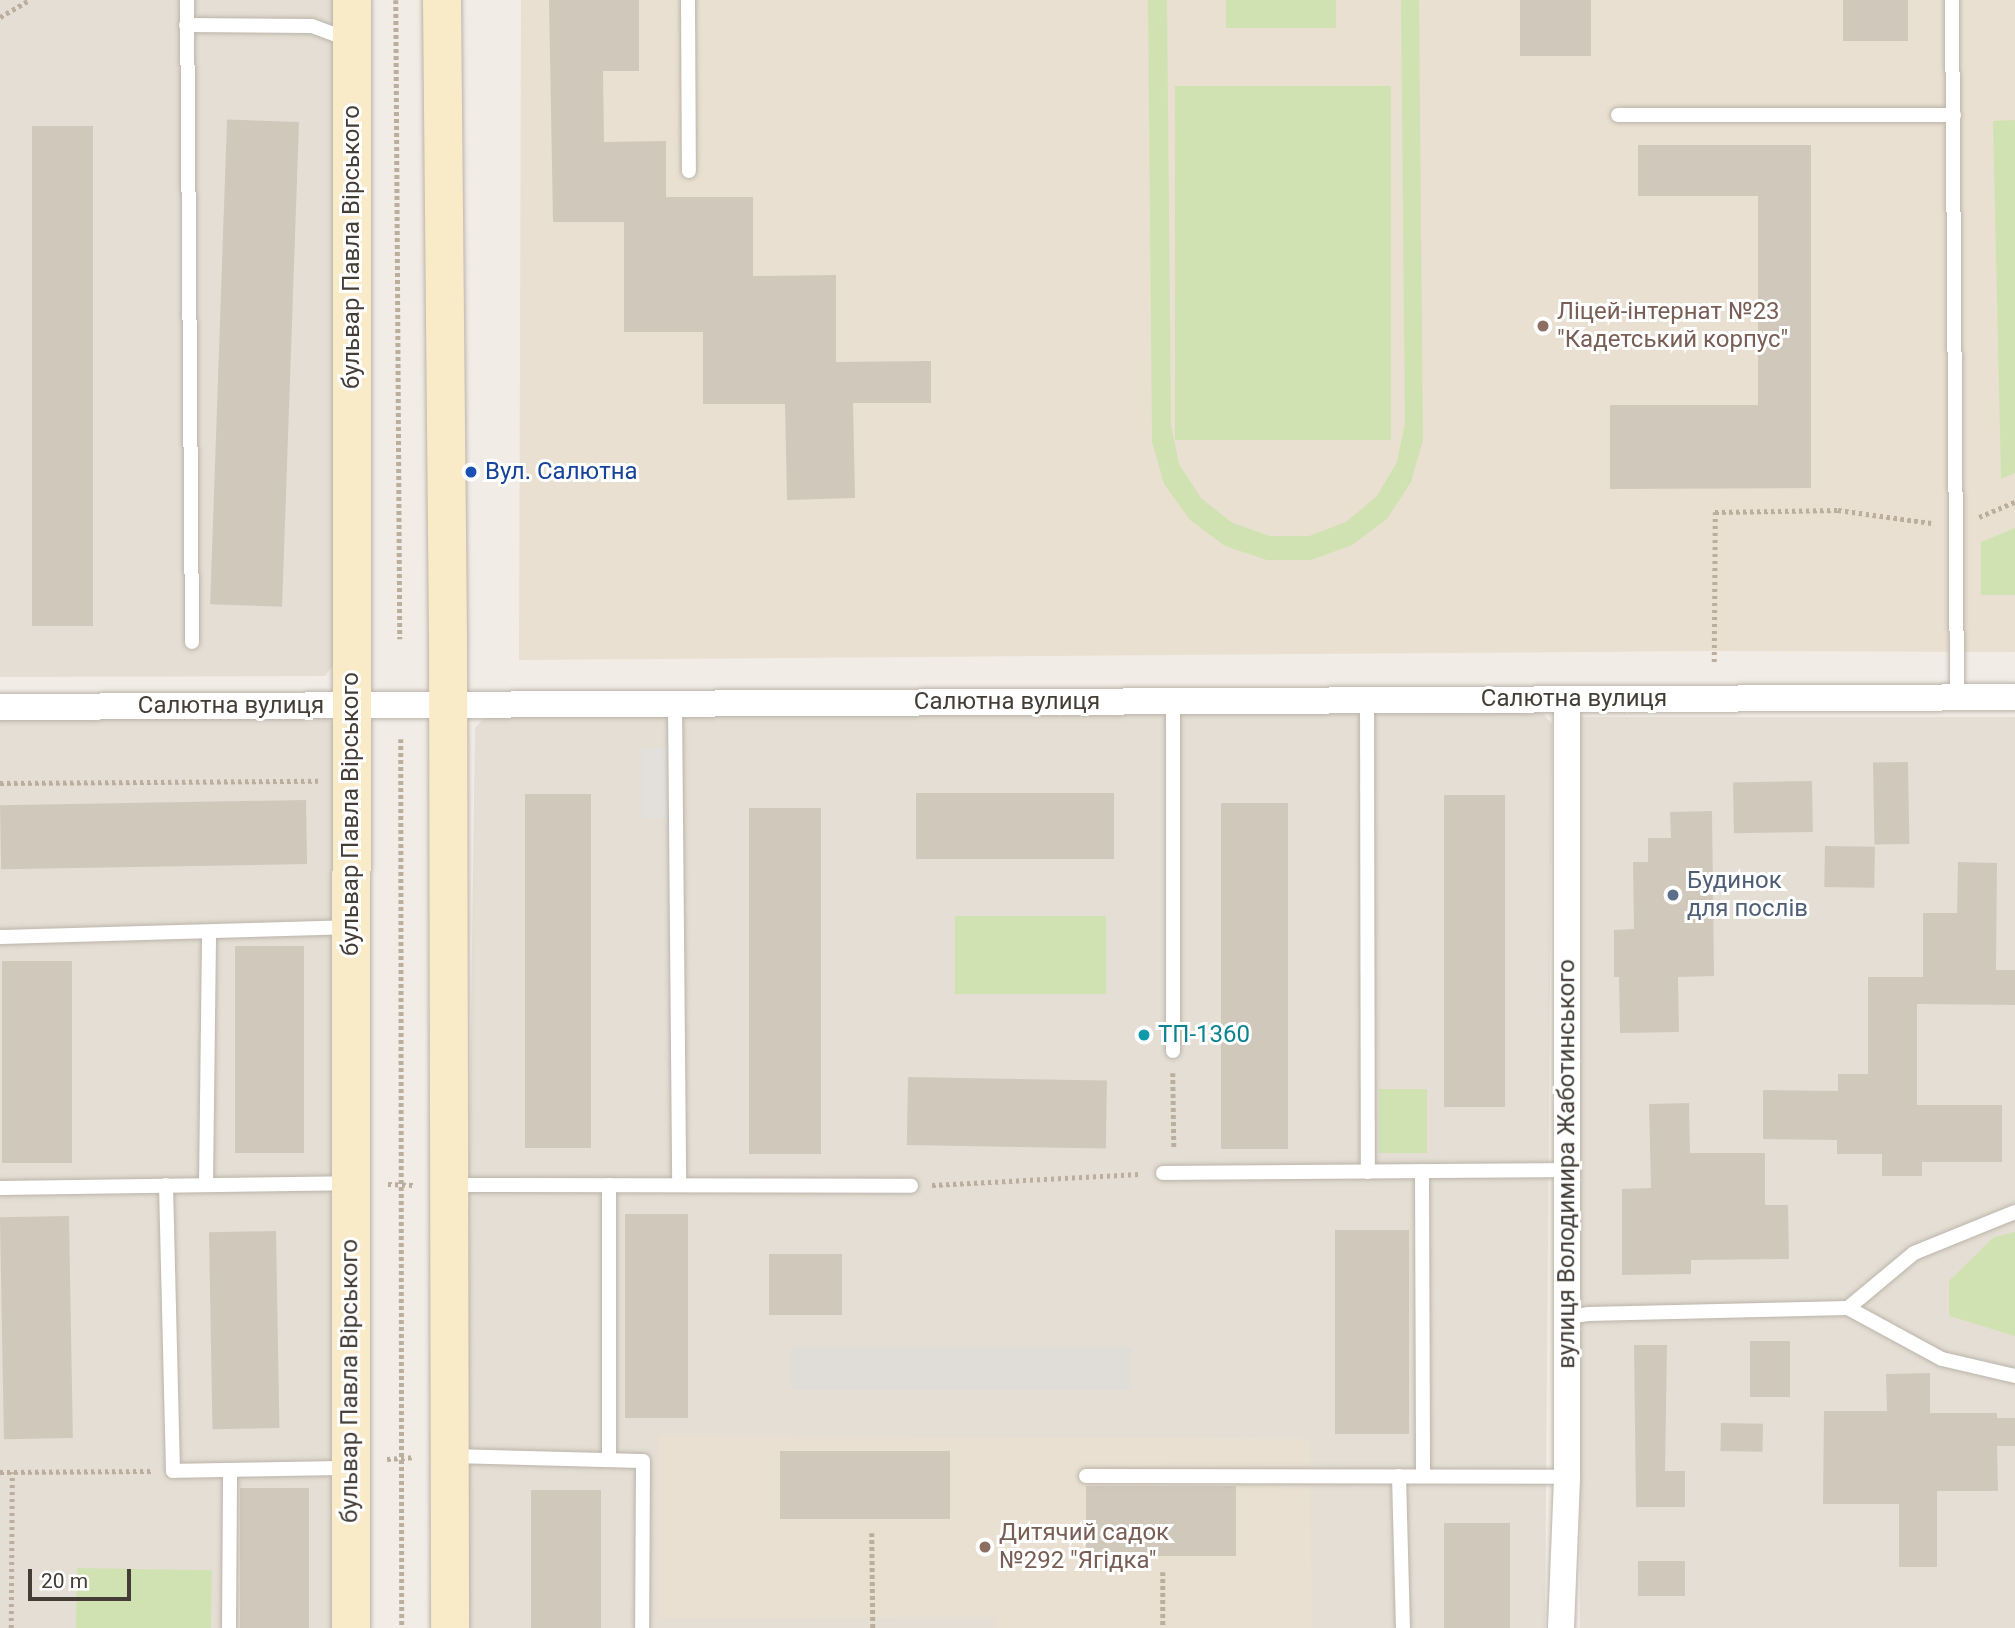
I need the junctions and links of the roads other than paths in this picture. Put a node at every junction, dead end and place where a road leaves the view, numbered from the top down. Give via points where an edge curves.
1 (187, 0) edge
2 (352, 0) edge
3 (442, 0) edge
4 (688, 0) edge
5 (1952, 0) edge
6 (186, 25) junction
7 (352, 41) junction
8 (1618, 115) dead end
9 (1954, 115) junction
10 (689, 172) dead end
11 (192, 642) dead end
12 (1957, 697) junction
13 (2015, 697) edge
14 (1567, 699) junction
15 (1367, 700) junction
16 (1173, 701) junction
17 (448, 704) junction
18 (675, 704) junction
19 (350, 705) junction
20 (0, 707) edge
21 (349, 927) junction
22 (209, 932) junction
23 (0, 937) edge
24 (1173, 1051) road end
25 (1569, 1170) junction
26 (1422, 1171) junction
27 (1368, 1172) junction
28 (1169, 1173) road end
29 (206, 1184) junction
30 (351, 1184) junction
31 (166, 1185) junction
32 (450, 1185) junction
33 (609, 1185) junction
34 (679, 1185) junction
35 (911, 1186) road end
36 (0, 1188) edge
37 (2015, 1212) edge
38 (1848, 1308) junction
39 (1567, 1317) junction
40 (2015, 1376) edge
41 (449, 1456) junction
42 (609, 1460) junction
43 (350, 1468) junction
44 (230, 1470) junction
45 (1086, 1476) dead end
46 (1399, 1476) junction
47 (1423, 1476) junction
48 (1567, 1477) junction
49 (229, 1628) edge
50 (351, 1628) edge
51 (450, 1628) edge
52 (642, 1628) edge
53 (1403, 1628) edge
54 (1561, 1628) edge

1 - 6 lane
2 - 7 street, бульвар Павла Вірського
3 - 17 street
4 - 10 lane
5 - 9 lane
6 - 7 lane via 312,26
6 - 11 lane
7 - 19 street, бульвар Павла Вірського
8 - 9 lane
9 - 12 lane
12 - 13 street, Салютна вулиця
12 - 14 street, Салютна вулиця
14 - 15 street, Салютна вулиця
14 - 25 street, вулиця Володимира Жаботинського
15 - 16 street, Салютна вулиця
15 - 27 lane
16 - 18 street, Салютна вулиця
16 - 24 lane
17 - 18 street, Салютна вулиця
17 - 19 street, Салютна вулиця
17 - 32 street
18 - 34 lane
19 - 20 street, Салютна вулиця
19 - 21 street, бульвар Павла Вірського
21 - 22 lane
21 - 30 street, бульвар Павла Вірського
22 - 23 lane
22 - 29 lane
25 - 26 lane
25 - 39 street, вулиця Володимира Жаботинського
26 - 27 lane
26 - 47 lane
27 - 28 lane
29 - 30 lane
29 - 31 lane
30 - 43 street, бульвар Павла Вірського
31 - 36 lane
31 - 44 lane via 173,1471
32 - 33 lane
32 - 41 street
33 - 34 lane
33 - 42 lane
34 - 35 lane
37 - 38 lane via 1914,1253
38 - 39 lane
38 - 40 lane via 1942,1359
39 - 48 street, вулиця Володимира Жаботинського
41 - 42 lane
41 - 51 street
42 - 52 lane via 643,1461
43 - 44 lane
43 - 50 street, бульвар Павла Вірського
44 - 49 lane
45 - 46 lane
46 - 47 lane
46 - 53 lane
47 - 48 lane
48 - 54 street, вулиця Володимира Жаботинського

